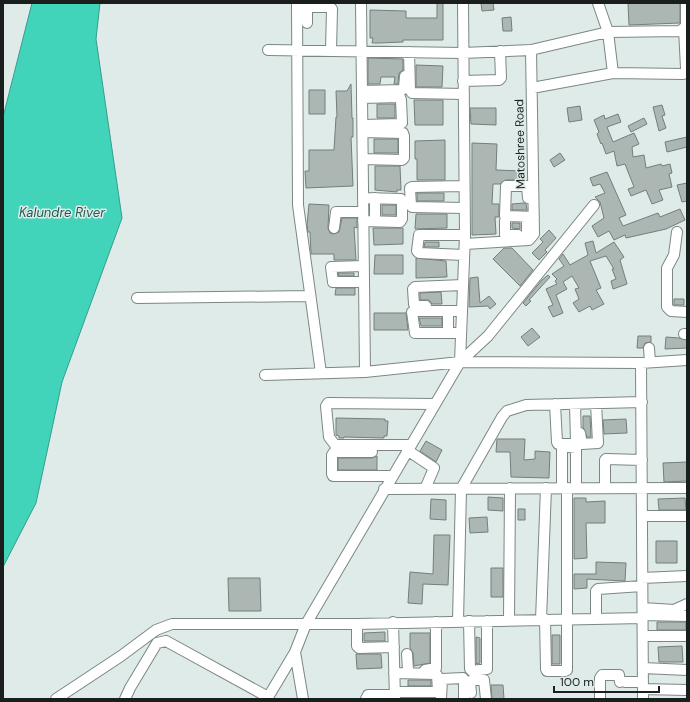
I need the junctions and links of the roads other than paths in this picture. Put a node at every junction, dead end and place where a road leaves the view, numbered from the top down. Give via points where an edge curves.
1 (361, 3) edge
2 (463, 3) edge
3 (686, 3) edge
4 (300, 6) edge
5 (599, 6) edge
6 (307, 23) dead end
7 (684, 30) junction
8 (608, 32) junction
9 (626, 32) junction
10 (268, 50) dead end
11 (531, 50) junction
12 (332, 51) junction
13 (500, 51) junction
14 (361, 52) junction
15 (463, 53) junction
16 (409, 57) junction
17 (296, 63) junction
18 (613, 73) junction
19 (463, 81) junction
20 (532, 88) junction
21 (362, 94) junction
22 (464, 94) junction
23 (362, 129) junction
24 (363, 160) junction
25 (464, 186) junction
26 (363, 198) junction
27 (375, 198) junction
28 (594, 205) dead end
29 (464, 208) junction
30 (363, 217) junction
31 (375, 221) junction
32 (505, 221) dead end
33 (334, 228) dead end
34 (677, 232) dead end
35 (530, 234) junction
36 (465, 240) junction
37 (464, 255) junction
38 (359, 266) junction
39 (359, 282) junction
40 (463, 285) junction
41 (310, 296) junction
42 (137, 298) dead end
43 (462, 309) junction
44 (448, 311) junction
45 (687, 312) edge
46 (448, 333) junction
47 (461, 333) junction
48 (649, 348) dead end
49 (687, 360) edge
50 (460, 362) junction
51 (646, 362) junction
52 (365, 372) junction
53 (321, 373) junction
54 (265, 375) dead end
55 (642, 402) junction
56 (435, 404) junction
57 (596, 406) junction
58 (555, 407) junction
59 (577, 407) junction
60 (408, 449) junction
61 (642, 460) junction
62 (392, 476) junction
63 (418, 480) dead end
64 (427, 485) junction
65 (642, 487) junction
66 (510, 488) junction
67 (546, 488) junction
68 (568, 488) junction
69 (605, 488) junction
70 (687, 488) edge
71 (384, 489) junction
72 (460, 489) junction
73 (687, 495) edge
74 (642, 516) junction
75 (687, 516) edge
76 (687, 576) edge
77 (642, 582) junction
78 (687, 604) edge
79 (599, 613) junction
80 (643, 614) junction
81 (687, 616) edge
82 (543, 619) junction
83 (567, 619) junction
84 (509, 620) junction
85 (458, 621) junction
86 (469, 621) junction
87 (487, 621) junction
88 (394, 622) junction
89 (436, 622) junction
90 (306, 624) junction
91 (357, 624) junction
92 (643, 636) junction
93 (687, 636) edge
94 (394, 647) junction
95 (295, 652) junction
96 (407, 654) dead end
97 (643, 668) junction
98 (408, 670) junction
99 (687, 670) edge
100 (394, 671) junction
101 (643, 690) edge
102 (687, 690) edge
103 (393, 696) edge
104 (267, 698) edge
105 (56, 699) edge
106 (125, 699) edge
107 (303, 699) edge
108 (366, 699) edge
109 (441, 699) edge
110 (464, 699) edge
111 (471, 699) edge
112 (486, 699) edge
113 (600, 699) edge

1 - 14 street
2 - 15 street
3 - 7 street via 687,22
4 - 6 street
4 - 12 street via 332,9
4 - 17 street
5 - 8 street
5 - 9 street via 606,10 613,26 624,27
7 - 9 street
7 - 18 street via 686,73
8 - 9 street
8 - 11 street
8 - 18 street
10 - 17 street via 280,50
11 - 13 street
11 - 20 street, Matoshree Road
12 - 14 street
12 - 17 street
13 - 15 street
13 - 19 street via 499,80
14 - 16 street
14 - 21 street
15 - 16 street
15 - 19 street
16 - 21 street via 402,90
16 - 22 street via 412,93
17 - 41 street via 298,205
18 - 20 street
19 - 22 street
20 - 35 street, Matoshree Road
21 - 23 street
21 - 23 street via 400,97 402,123
22 - 25 street
23 - 24 street
23 - 24 street via 403,133 404,136 402,160
24 - 26 street
25 - 29 street
25 - 29 street via 412,187 410,206
26 - 27 street
26 - 30 street
27 - 31 street
27 - 31 street via 402,201 400,222
28 - 50 street via 488,336
29 - 36 street
30 - 31 street
30 - 33 street via 336,212
30 - 38 street
32 - 35 street via 506,236
34 - 45 street via 670,269 667,307 671,311
35 - 36 street via 529,240
36 - 37 street
36 - 37 street via 419,235 417,252
37 - 40 street
38 - 39 street
38 - 39 street via 331,268 333,282
39 - 52 street
40 - 43 street
40 - 43 street via 413,289 416,306
41 - 42 street
41 - 53 street
43 - 44 street
43 - 47 street
44 - 46 street
44 - 46 street via 412,312 415,333
46 - 47 street
47 - 50 street
48 - 51 street
49 - 51 street
50 - 51 street
50 - 52 street
50 - 56 street
51 - 55 street
52 - 53 street
53 - 54 street
55 - 57 street
55 - 61 street
56 - 60 street
56 - 60 street via 334,408 328,403 326,406 329,437 332,443
57 - 59 street
57 - 59 street via 596,444 581,443
58 - 59 street
58 - 59 street via 558,444 575,444
58 - 72 street via 526,405 507,411
60 - 62 street
60 - 62 street via 334,452 332,455 333,476
60 - 64 street via 434,468
61 - 65 street
61 - 69 street via 606,459
62 - 71 street
63 - 64 street
64 - 71 street
64 - 72 street
65 - 69 street
65 - 70 street
65 - 74 street
66 - 67 street
66 - 72 street
66 - 84 street
67 - 68 street
67 - 82 street
68 - 69 street
68 - 83 street
70 - 73 street
71 - 90 street
72 - 85 street
74 - 75 street
74 - 77 street
76 - 77 street
77 - 79 street via 598,589 596,591
77 - 80 street
78 - 80 street via 672,610
79 - 80 street
79 - 83 street
80 - 81 street
80 - 92 street
82 - 83 street
82 - 83 street via 546,670 565,671
82 - 84 street
84 - 87 street
85 - 86 street
85 - 89 street
86 - 87 street
86 - 87 street via 470,669 485,671
88 - 89 street
88 - 91 street
88 - 94 street
89 - 98 street via 436,668
90 - 91 street
90 - 95 street
90 - 105 street via 164,626
91 - 94 street via 359,648
92 - 93 street
92 - 97 street
94 - 100 street
95 - 104 street
95 - 107 street
96 - 98 street
97 - 99 street
97 - 101 street
98 - 100 street
100 - 103 street
100 - 103 street via 436,674 438,690
101 - 102 street
101 - 113 street via 622,682 618,675 602,675
103 - 108 street via 368,695
104 - 106 street via 166,641 157,643
109 - 110 street via 442,679 463,678
111 - 112 street via 470,682 484,680

